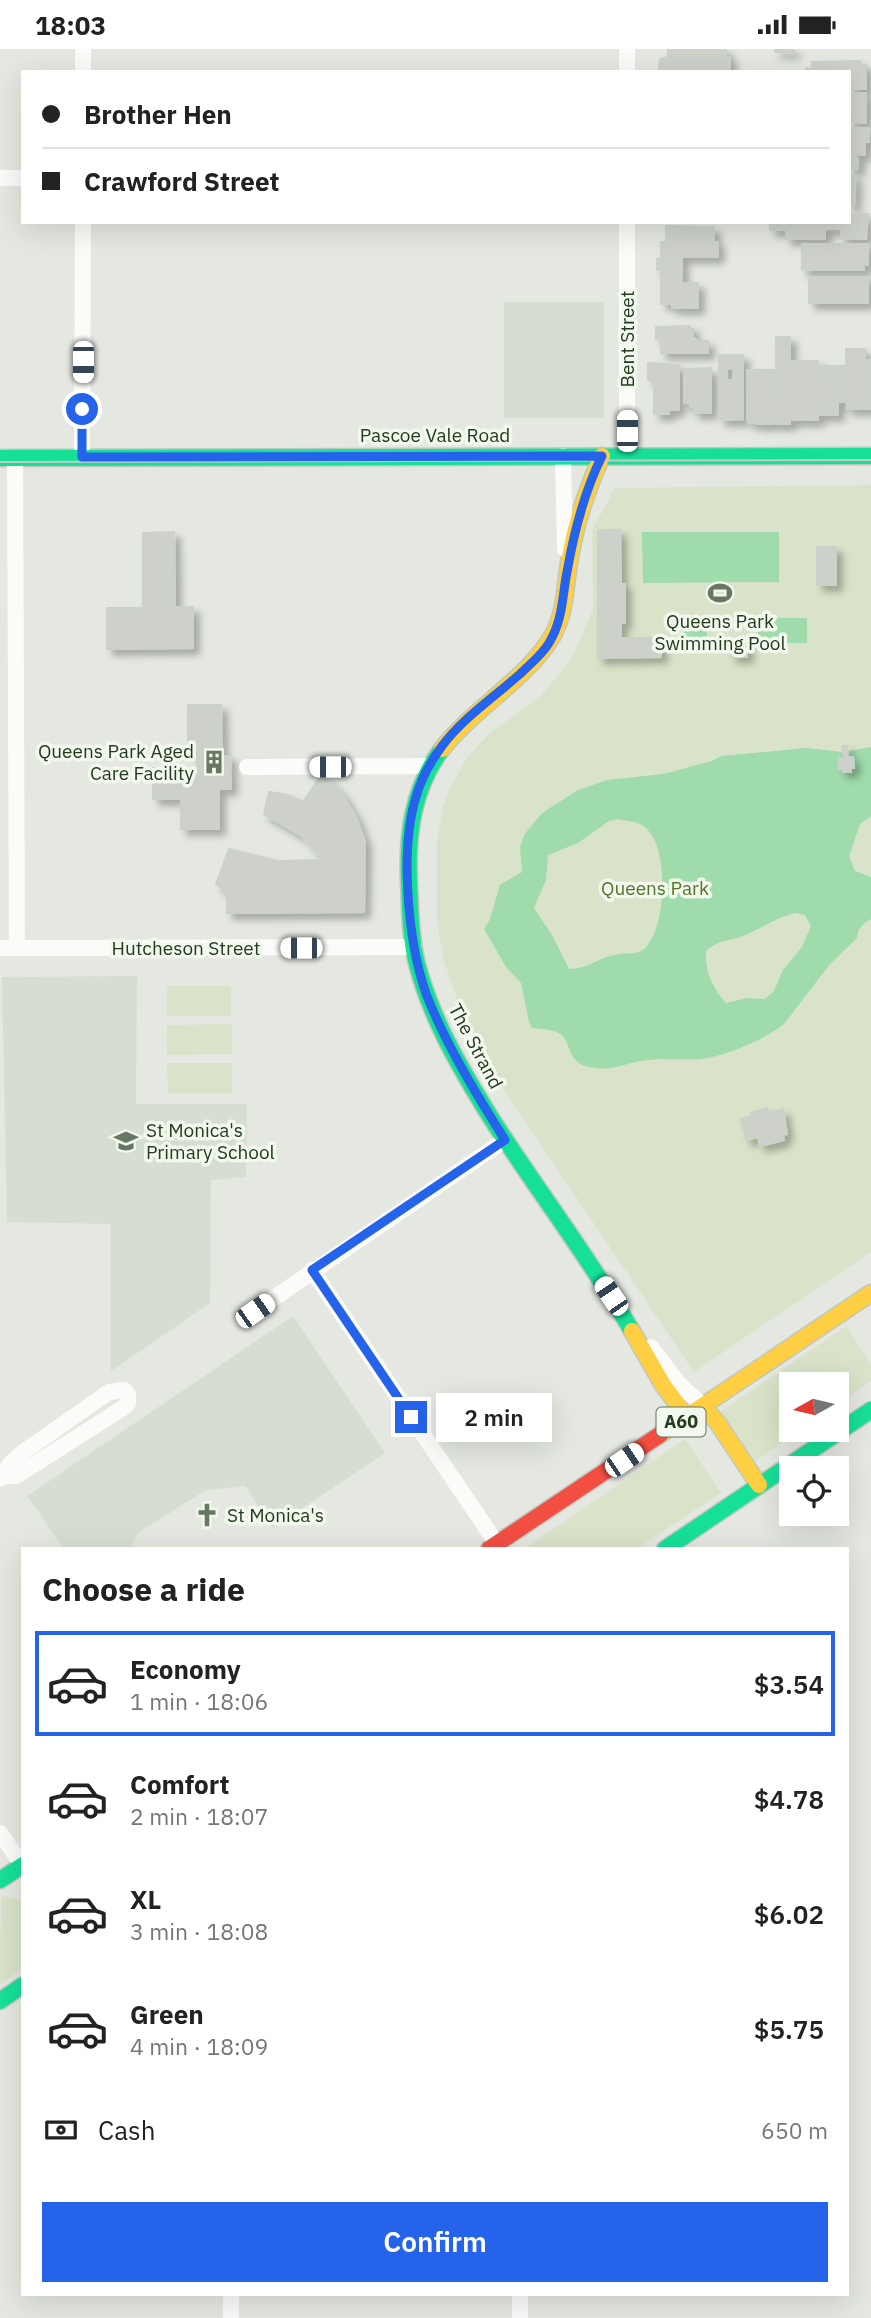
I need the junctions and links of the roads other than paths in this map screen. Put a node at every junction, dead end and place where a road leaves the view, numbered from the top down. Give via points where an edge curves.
1 (83, 49) edge
2 (627, 49) edge
3 (83, 70) edge
4 (627, 70) edge
5 (0, 178) edge
6 (21, 178) edge
7 (83, 224) edge
8 (627, 224) edge
9 (627, 455) junction
10 (563, 456) junction
11 (602, 456) junction
12 (871, 456) edge
13 (82, 457) junction
14 (8, 458) edge
15 (566, 576) junction
16 (247, 767) dead end
17 (429, 767) junction
18 (414, 947) junction
19 (0, 948) edge
20 (17, 948) junction
21 (505, 1140) junction
22 (312, 1270) junction
23 (864, 1302) edge
24 (620, 1310) junction
25 (255, 1311) dead end
26 (703, 1406) junction
27 (871, 1411) edge
28 (687, 1417) junction
29 (699, 1430) dead end
30 (712, 1444) dead end
31 (3, 1478) edge
32 (752, 1489) junction
33 (495, 1547) edge
34 (668, 1547) edge
35 (0, 1833) edge
36 (21, 1863) edge
37 (21, 1867) edge
38 (0, 1880) edge
39 (21, 1986) edge
40 (0, 2001) edge
41 (231, 2296) edge
42 (520, 2296) edge
43 (231, 2318) edge
44 (520, 2318) edge

1 - 3 street
2 - 4 street
5 - 6 street
7 - 13 street
8 - 9 street, Bent Street
9 - 11 main road, Pascoe Vale Road
9 - 12 main road, Pascoe Vale Road
10 - 11 main road, Pascoe Vale Road
10 - 13 main road, Pascoe Vale Road
10 - 15 street, The Strand
11 - 15 main road, The Strand via 583,503
13 - 14 main road, Pascoe Vale Road
14 - 20 street
15 - 17 main road, The Strand via 563,608 548,645 461,725
16 - 17 street
17 - 18 main road, The Strand via 411,821 408,876
18 - 20 street, Hutcheson Street
18 - 21 main road, The Strand via 440,1026
19 - 20 street, Hutcheson Street
21 - 22 street
21 - 24 main road, The Strand
22 - 25 street
22 - 33 street
23 - 26 main road, A60
24 - 26 street, The Strand via 679,1384
24 - 28 main road, The Strand
26 - 28 main road, A60
26 - 32 main road via 717,1422
27 - 32 main road
28 - 29 main road, The Strand
28 - 33 main road, A60
30 - 32 main road
31 - 31 street via 22,1453 100,1398 117,1389 128,1394 128,1403 122,1408 16,1476
32 - 34 main road
35 - 36 street
37 - 38 main road
39 - 40 main road
41 - 43 street
42 - 44 street

